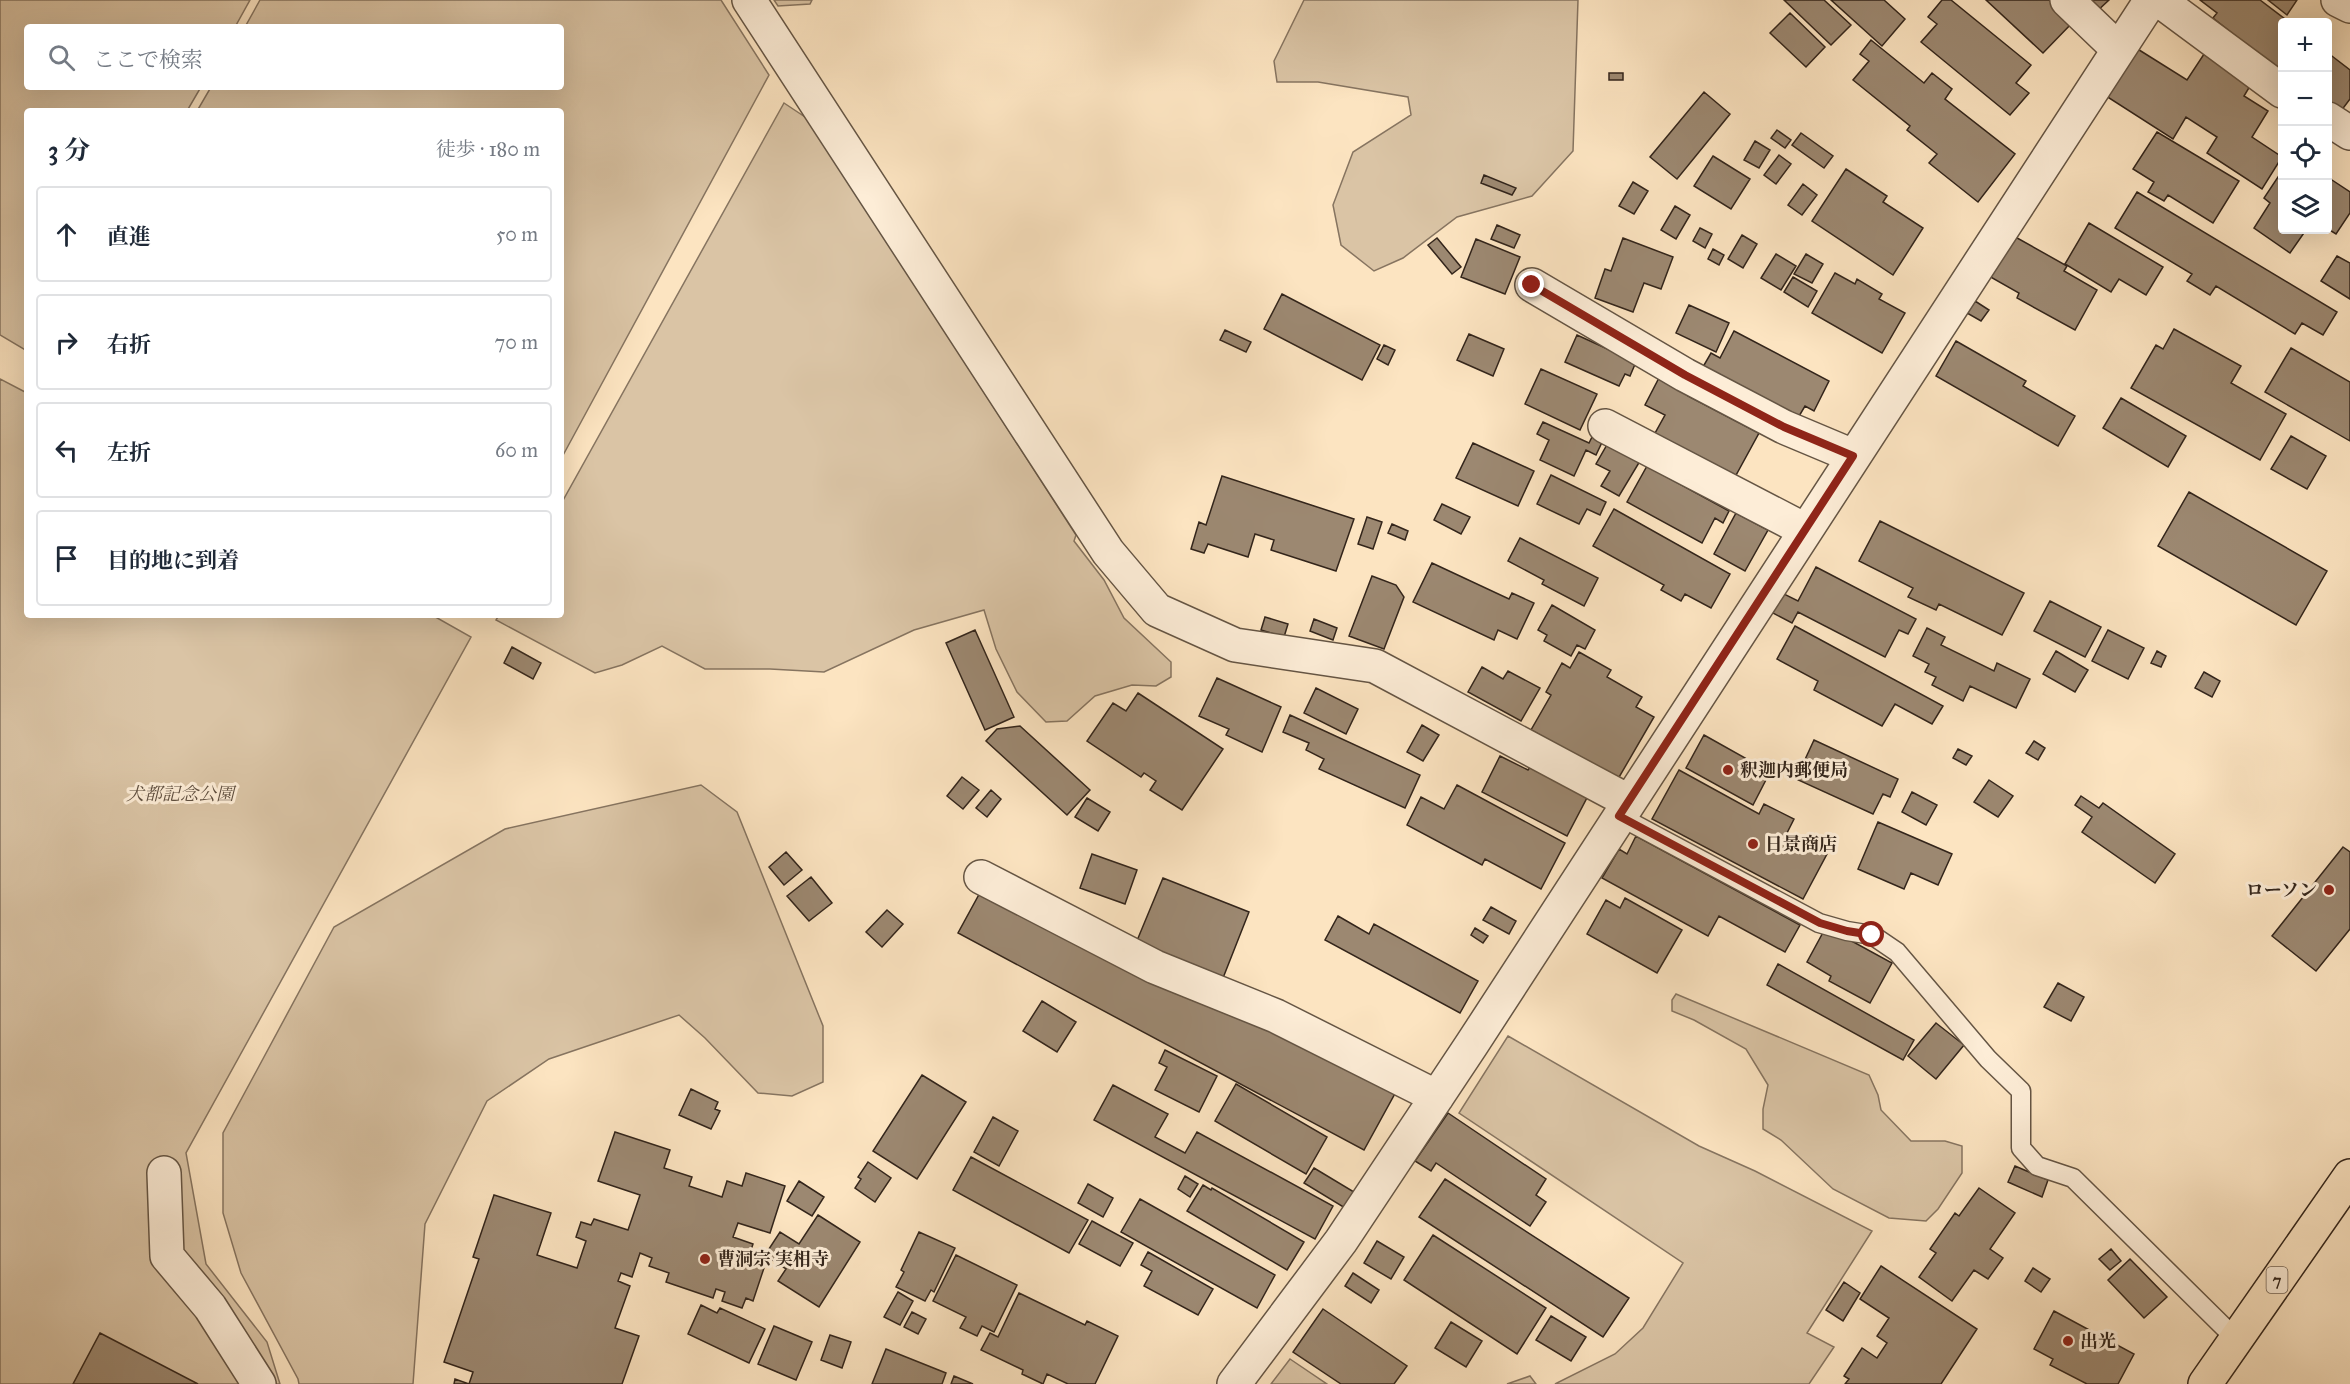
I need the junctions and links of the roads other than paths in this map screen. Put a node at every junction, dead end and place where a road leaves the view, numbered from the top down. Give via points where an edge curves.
1 (749, 0) edge
2 (2067, 0) edge
3 (2151, 0) edge
4 (2159, 0) edge
5 (2338, 0) edge
6 (2350, 6) edge
7 (2118, 49) junction
8 (2278, 87) edge
9 (2332, 122) edge
10 (2350, 133) edge
11 (1532, 285) dead end
12 (1605, 426) dead end
13 (1853, 456) junction
14 (1805, 530) junction
15 (1623, 809) junction
16 (981, 877) dead end
17 (1437, 1096) junction
18 (164, 1173) dead end
19 (2350, 1176) edge
20 (2236, 1339) junction
21 (259, 1384) edge
22 (1234, 1384) edge
23 (2205, 1384) edge

1 - 15 street via 1108,552 1157,610 1235,645 1375,666
2 - 7 street
3 - 7 street
4 - 8 street
5 - 6 street
7 - 13 street
9 - 10 street
11 - 13 street via 1685,375 1784,427
12 - 14 street
13 - 14 street
14 - 15 street
15 - 17 street
15 - 20 lane via 1820,923 1872,935 1897,952 1988,1059 2021,1091 2021,1148 2037,1166 2073,1178
16 - 17 street via 1155,967 1276,1016
17 - 22 street via 1341,1241
18 - 21 street via 167,1256 210,1307
19 - 20 highway, 7
20 - 23 highway, 7

